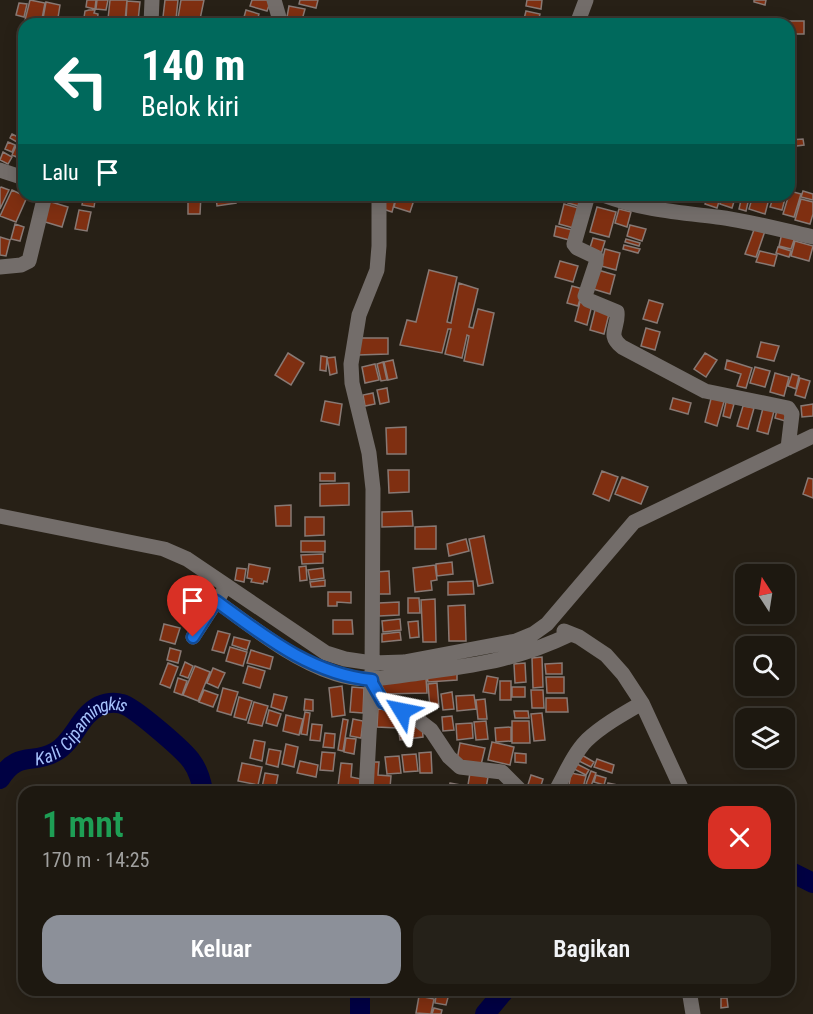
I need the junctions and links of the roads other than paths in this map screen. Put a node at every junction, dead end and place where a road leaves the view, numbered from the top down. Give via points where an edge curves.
1 (152, 0) edge
2 (274, 0) edge
3 (586, 0) edge
4 (151, 18) edge
5 (279, 18) edge
6 (579, 18) edge
7 (0, 170) edge
8 (18, 176) edge
9 (43, 201) edge
10 (379, 201) edge
11 (586, 201) edge
12 (619, 201) edge
13 (813, 237) edge
14 (0, 267) edge
15 (811, 440) edge
16 (788, 448) junction
17 (0, 516) edge
18 (227, 586) junction
19 (216, 601) junction
20 (547, 624) junction
21 (296, 634) junction
22 (571, 634) junction
23 (193, 637) dead end
24 (285, 650) junction
25 (372, 663) junction
26 (430, 665) junction
27 (372, 681) junction
28 (642, 703) junction
29 (366, 786) edge
30 (516, 786) edge
31 (558, 786) edge
32 (680, 786) edge
33 (690, 996) edge
34 (693, 1014) edge

1 - 4 street
2 - 5 street
3 - 6 street
7 - 8 street
9 - 14 street via 28,261
10 - 25 street via 377,270 359,315 351,364 351,383 369,453 373,489
11 - 16 street via 574,244 596,257 585,296 617,312 615,342 705,391 788,408 792,414
12 - 13 street
15 - 16 street
16 - 20 street via 634,522
17 - 18 street via 164,549 188,559
18 - 19 street
18 - 21 street
19 - 23 street
19 - 24 street
20 - 22 street
20 - 26 street via 516,641
21 - 24 street
21 - 25 street via 326,653
22 - 26 street via 514,657
22 - 28 street via 606,655
24 - 27 street via 337,674
25 - 26 street
25 - 27 street
26 - 27 street
27 - 29 street
27 - 30 street via 383,702 431,730 460,767 502,772
28 - 31 street via 586,741
28 - 32 street
33 - 34 street

